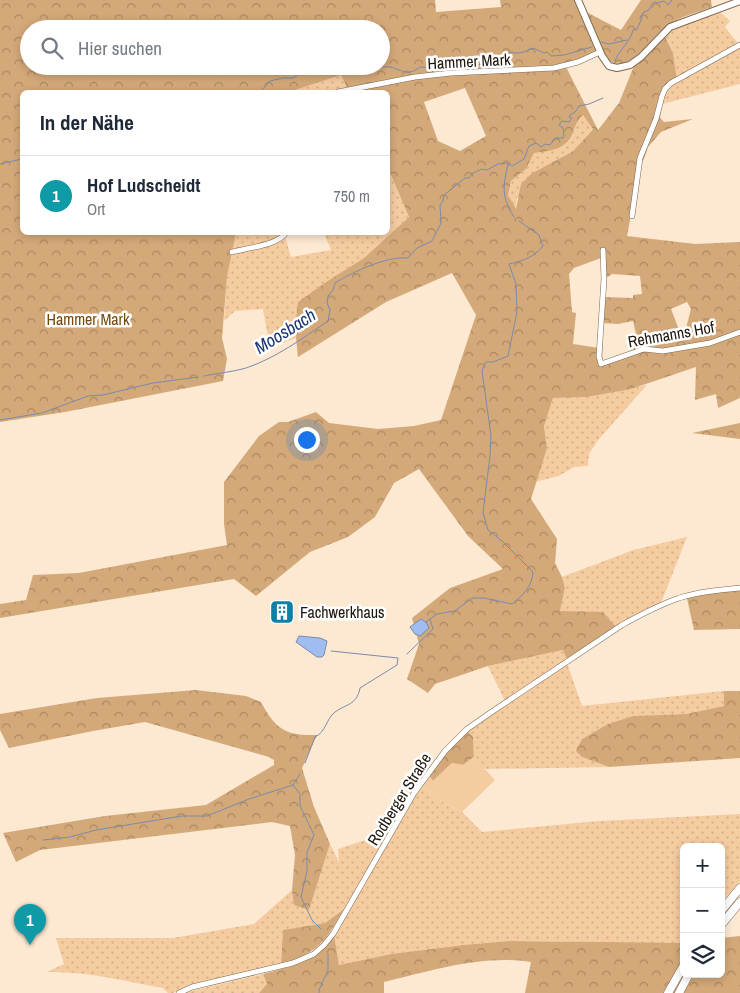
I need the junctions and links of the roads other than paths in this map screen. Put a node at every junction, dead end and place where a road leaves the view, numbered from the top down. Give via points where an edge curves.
1 (578, 0) edge
2 (740, 1) edge
3 (740, 46) edge
4 (600, 52) junction
5 (348, 90) edge
6 (632, 216) dead end
7 (285, 235) edge
8 (603, 250) dead end
9 (232, 252) dead end
10 (740, 332) edge
11 (740, 588) edge
12 (740, 888) edge
13 (740, 902) edge
14 (725, 905) edge
15 (725, 920) edge
16 (680, 972) edge
17 (687, 978) edge
18 (179, 993) edge
19 (668, 993) edge
20 (679, 993) edge

1 - 4 main road
2 - 4 main road via 670,27 626,66 611,67
3 - 6 street via 665,89 640,158
4 - 5 street, Hammer Mark via 554,68 451,73
7 - 9 street via 276,242
8 - 10 street, Rehmanns Hof via 601,364 644,350 663,351 710,343
11 - 18 street, Rodberger Straße via 678,598 622,625 467,729 431,768 333,934 314,954 293,963
12 - 14 highway
13 - 15 highway
16 - 19 highway
17 - 20 highway

